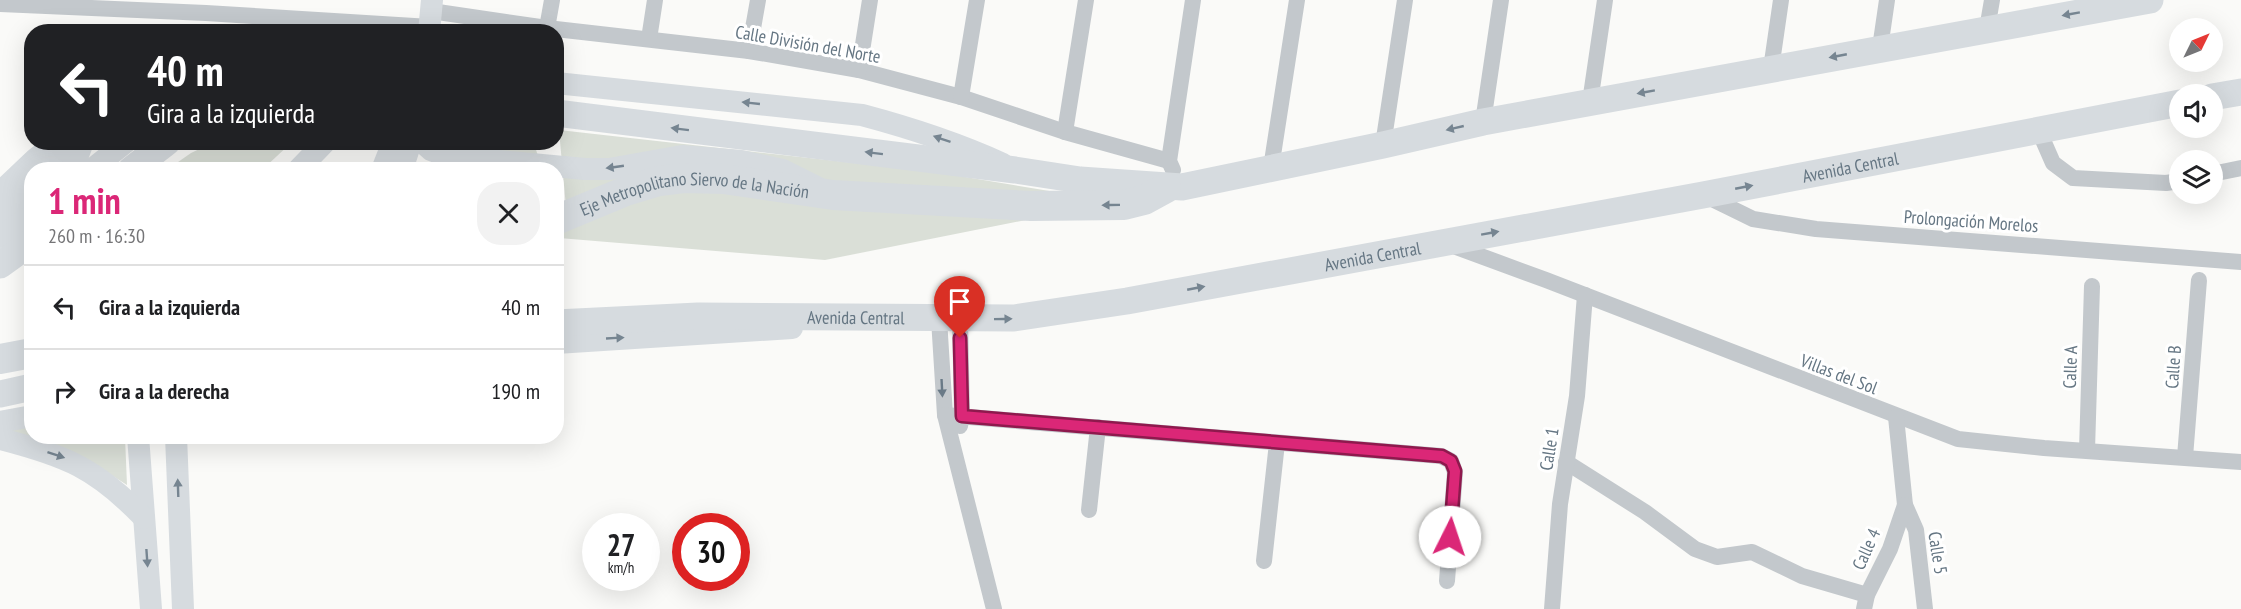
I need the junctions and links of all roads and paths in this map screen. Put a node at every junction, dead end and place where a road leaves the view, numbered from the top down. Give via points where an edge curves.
1 (552, 0) edge
2 (655, 0) edge
3 (758, 0) edge
4 (870, 0) edge
5 (977, 0) edge
6 (1086, 0) edge
7 (1193, 0) edge
8 (1297, 0) edge
9 (1405, 0) edge
10 (1501, 0) edge
11 (1605, 0) edge
12 (1781, 0) edge
13 (1887, 0) edge
14 (1992, 0) edge
15 (2150, 0) edge
16 (0, 4) edge
17 (431, 17) edge
18 (505, 24) edge
19 (548, 24) edge
20 (1987, 29) junction
21 (564, 30) edge
22 (649, 39) junction
23 (1880, 48) junction
24 (749, 51) junction
25 (1771, 69) junction
26 (859, 70) junction
27 (564, 84) edge
28 (2241, 92) edge
29 (2223, 95) edge
30 (961, 97) junction
31 (1590, 102) junction
32 (2169, 106) edge
33 (564, 114) edge
34 (1483, 122) junction
35 (2039, 131) junction
36 (1065, 132) junction
37 (1383, 145) junction
38 (54, 150) edge
39 (72, 150) edge
40 (116, 150) edge
41 (157, 150) edge
42 (317, 150) edge
43 (431, 150) edge
44 (38, 162) edge
45 (56, 162) edge
46 (101, 162) edge
47 (141, 162) edge
48 (306, 162) edge
49 (510, 162) edge
50 (564, 167) edge
51 (1271, 168) junction
52 (2241, 168) edge
53 (1015, 170) junction
54 (2223, 172) edge
55 (1172, 179) junction
56 (2169, 183) edge
57 (20, 188) edge
58 (833, 195) junction
59 (1703, 195) junction
60 (0, 215) edge
61 (564, 217) edge
62 (24, 220) edge
63 (0, 237) edge
64 (1442, 242) junction
65 (24, 248) edge
66 (2241, 262) edge
67 (0, 265) edge
68 (2199, 280) dead end
69 (2092, 286) dead end
70 (1585, 296) junction
71 (903, 318) junction
72 (949, 319) junction
73 (564, 323) edge
74 (564, 343) edge
75 (24, 354) edge
76 (0, 359) edge
77 (24, 389) edge
78 (0, 394) edge
79 (945, 415) junction
80 (962, 416) junction
81 (1896, 417) junction
82 (24, 418) edge
83 (0, 422) edge
84 (1098, 427) junction
85 (0, 439) edge
86 (139, 444) edge
87 (178, 444) edge
88 (1277, 444) junction
89 (2086, 450) junction
90 (954, 451) junction
91 (2186, 458) junction
92 (1566, 462) junction
93 (2241, 462) edge
94 (1905, 505) junction
95 (1089, 510) dead end
96 (144, 518) junction
97 (1264, 561) dead end
98 (1448, 581) dead end
99 (1866, 602) edge
100 (151, 609) edge
101 (183, 609) edge
102 (994, 609) edge
103 (1552, 609) edge
104 (1924, 609) edge

1 - 19 street
2 - 22 street
3 - 24 street
4 - 26 street
5 - 30 street
6 - 36 street
7 - 55 street
8 - 51 street
9 - 37 street
10 - 34 street
11 - 31 street
12 - 25 street
13 - 23 street
14 - 20 street
15 -> 20 highway
16 - 17 street, Calle División del Norte
17 - 18 street, Calle División del Norte
20 - 23 highway
21 - 22 street, Calle División del Norte
22 - 24 street, Calle División del Norte
23 -> 25 highway
24 - 26 street, Calle División del Norte
25 -> 31 highway
26 - 30 street, Calle División del Norte
53 -> 27 main road via 910,127 862,115
28 - 29 highway
30 - 36 street, Calle División del Norte
31 - 34 highway
32 - 35 highway, Avenida Central
53 -> 33 highway
34 -> 37 highway
35 - 56 street via 2053,163 2073,178
59 -> 35 highway, Avenida Central
36 - 55 street, Calle División del Norte
37 - 51 highway
38 - 44 highway
39 - 45 highway
40 - 46 main road
41 - 47 highway
42 - 48 main road
49 -> 43 main road via 446,156
58 -> 50 main road via 783,170 741,161 682,156 609,169
51 - 55 highway
52 - 54 street
53 - 55 highway via 1080,180
55 -> 58 highway, Eje Metropolitano Siervo de la Nación via 1144,200 1124,205 1031,207
57 - 60 main road
58 - 61 highway, Eje Metropolitano Siervo de la Nación via 723,179 684,178 626,191
64 -> 59 highway, Avenida Central
59 - 66 street, Prolongación Morelos via 1754,219 1816,229
62 - 63 main road
64 - 70 street, Villas del Sol
72 -> 64 highway, Avenida Central via 1014,318 1127,302
65 - 67 highway
68 - 91 street, Calle B
69 - 89 street, Calle A
70 - 81 street, Villas del Sol
70 - 92 street, Calle 1 via 1577,396
71 - 72 highway, Avenida Central
71 - 73 highway, Avenida Central via 698,316
74 -> 71 main road
72 -> 79 street
72 - 80 street
75 - 76 highway
77 - 78 highway
79 - 80 street
79 - 90 street
80 - 84 street
80 - 90 street
81 - 89 street, Villas del Sol via 1958,440
81 - 94 street
82 - 83 main road
84 - 88 street
84 - 95 street
85 -> 96 main road via 69,459 112,487
86 - 96 main road
101 -> 87 main road
88 - 97 street
88 - 98 street via 1442,456 1451,461 1455,471
89 - 91 street, Villas del Sol
90 - 102 street
91 - 93 street, Villas del Sol
92 - 99 street via 1695,549 1717,557 1752,552
92 - 103 street, Calle 1
94 - 99 street, Calle 4
94 - 104 street, Calle 5 via 1916,530
96 -> 100 main road

